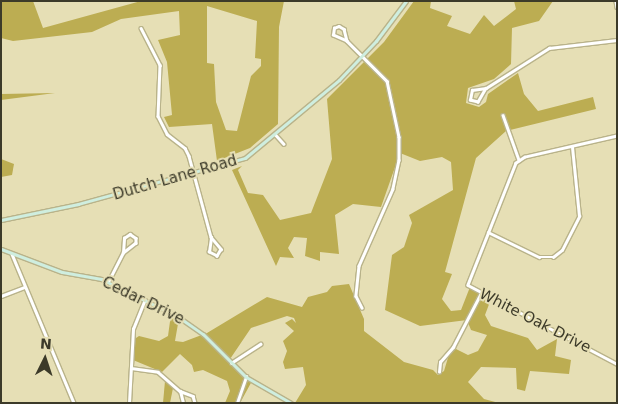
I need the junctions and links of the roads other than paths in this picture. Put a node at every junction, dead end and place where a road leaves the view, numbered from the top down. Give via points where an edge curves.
1 (406, 1) edge
2 (616, 1) edge
3 (617, 7) edge
4 (141, 28) dead end
5 (347, 40) junction
6 (617, 40) edge
7 (363, 55) junction
8 (486, 88) junction
9 (503, 115) dead end
10 (275, 134) junction
11 (617, 136) edge
12 (284, 144) dead end
13 (572, 146) junction
14 (519, 160) junction
15 (194, 173) junction
16 (1, 220) edge
17 (488, 232) junction
18 (211, 237) junction
19 (1, 249) edge
20 (123, 253) junction
21 (12, 254) junction
22 (108, 282) junction
23 (24, 287) junction
24 (481, 293) junction
25 (1, 296) edge
26 (145, 300) junction
27 (362, 308) dead end
28 (260, 344) dead end
29 (230, 363) junction
30 (617, 364) edge
31 (131, 368) junction
32 (439, 372) dead end
33 (246, 377) junction
34 (180, 391) junction
35 (74, 403) edge
36 (129, 403) edge
37 (183, 403) edge
38 (195, 403) edge
39 (237, 403) edge
40 (291, 403) edge

1 - 7 street, Dutch Lane Road
2 - 3 street
4 - 15 street via 160,65 158,116 167,134 185,148
5 - 5 street via 343,28 334,28 334,37
5 - 7 street
6 - 8 street via 550,48
7 - 10 street, Dutch Lane Road via 328,90
7 - 27 street via 383,74 391,88 400,149 393,189 359,266 356,296
8 - 8 street via 478,102 470,100 472,90
9 - 14 street
10 - 12 street
10 - 15 street, Dutch Lane Road via 245,158
11 - 13 street
13 - 14 street
13 - 17 street via 579,216 562,250 553,257 539,257
14 - 17 street, White Oak Drive
15 - 16 street, Dutch Lane Road via 78,204
15 - 18 street
17 - 24 street, White Oak Drive via 468,283 470,288
18 - 18 street via 222,249 217,256 208,252
19 - 21 street, Cedar Drive
20 - 20 street via 124,238 132,235 136,243
20 - 22 street
21 - 22 street, Cedar Drive via 62,272
21 - 23 street
22 - 26 street, Cedar Drive
23 - 25 street
23 - 35 street
24 - 30 street, White Oak Drive
24 - 32 street via 453,347 440,363
26 - 29 street, Cedar Drive via 189,324
26 - 31 street via 133,326
28 - 29 street
29 - 33 street, Cedar Drive
31 - 34 street via 158,372
31 - 36 street
33 - 39 street
33 - 40 street, Cedar Drive
34 - 37 street
34 - 38 street via 193,396

